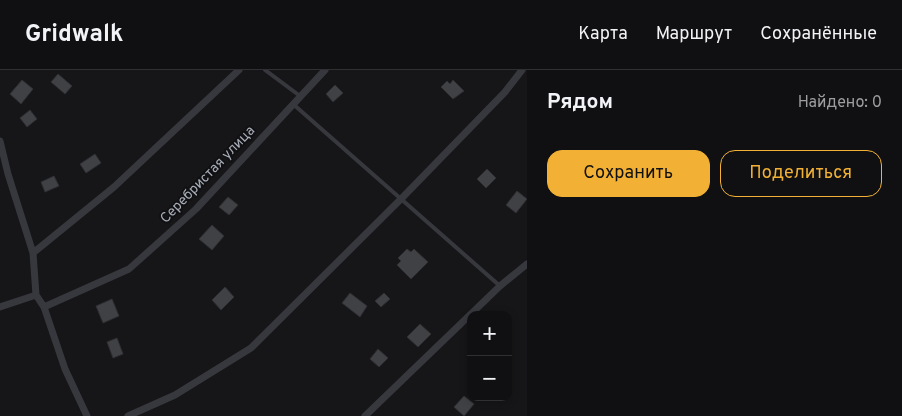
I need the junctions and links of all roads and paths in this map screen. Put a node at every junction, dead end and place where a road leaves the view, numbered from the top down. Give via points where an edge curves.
1 (239, 70) edge
2 (265, 70) edge
3 (325, 70) edge
4 (522, 70) edge
5 (300, 96) junction
6 (293, 104) junction
7 (0, 141) edge
8 (402, 198) junction
9 (33, 253) junction
10 (527, 264) edge
11 (500, 286) junction
12 (36, 295) junction
13 (0, 307) edge
14 (44, 307) junction
15 (87, 416) edge
16 (128, 416) edge
17 (365, 416) edge

1 - 9 street via 114,187
2 - 5 lane
3 - 5 street, Серебристая улица
4 - 8 street via 505,92
5 - 6 street, Серебристая улица
6 - 8 lane
6 - 14 street, Серебристая улица via 196,209 129,269
7 - 9 street
8 - 11 lane
8 - 16 street via 250,348 175,395
9 - 12 street
10 - 11 street
11 - 17 street
12 - 13 street
12 - 14 street
14 - 15 street via 64,369

